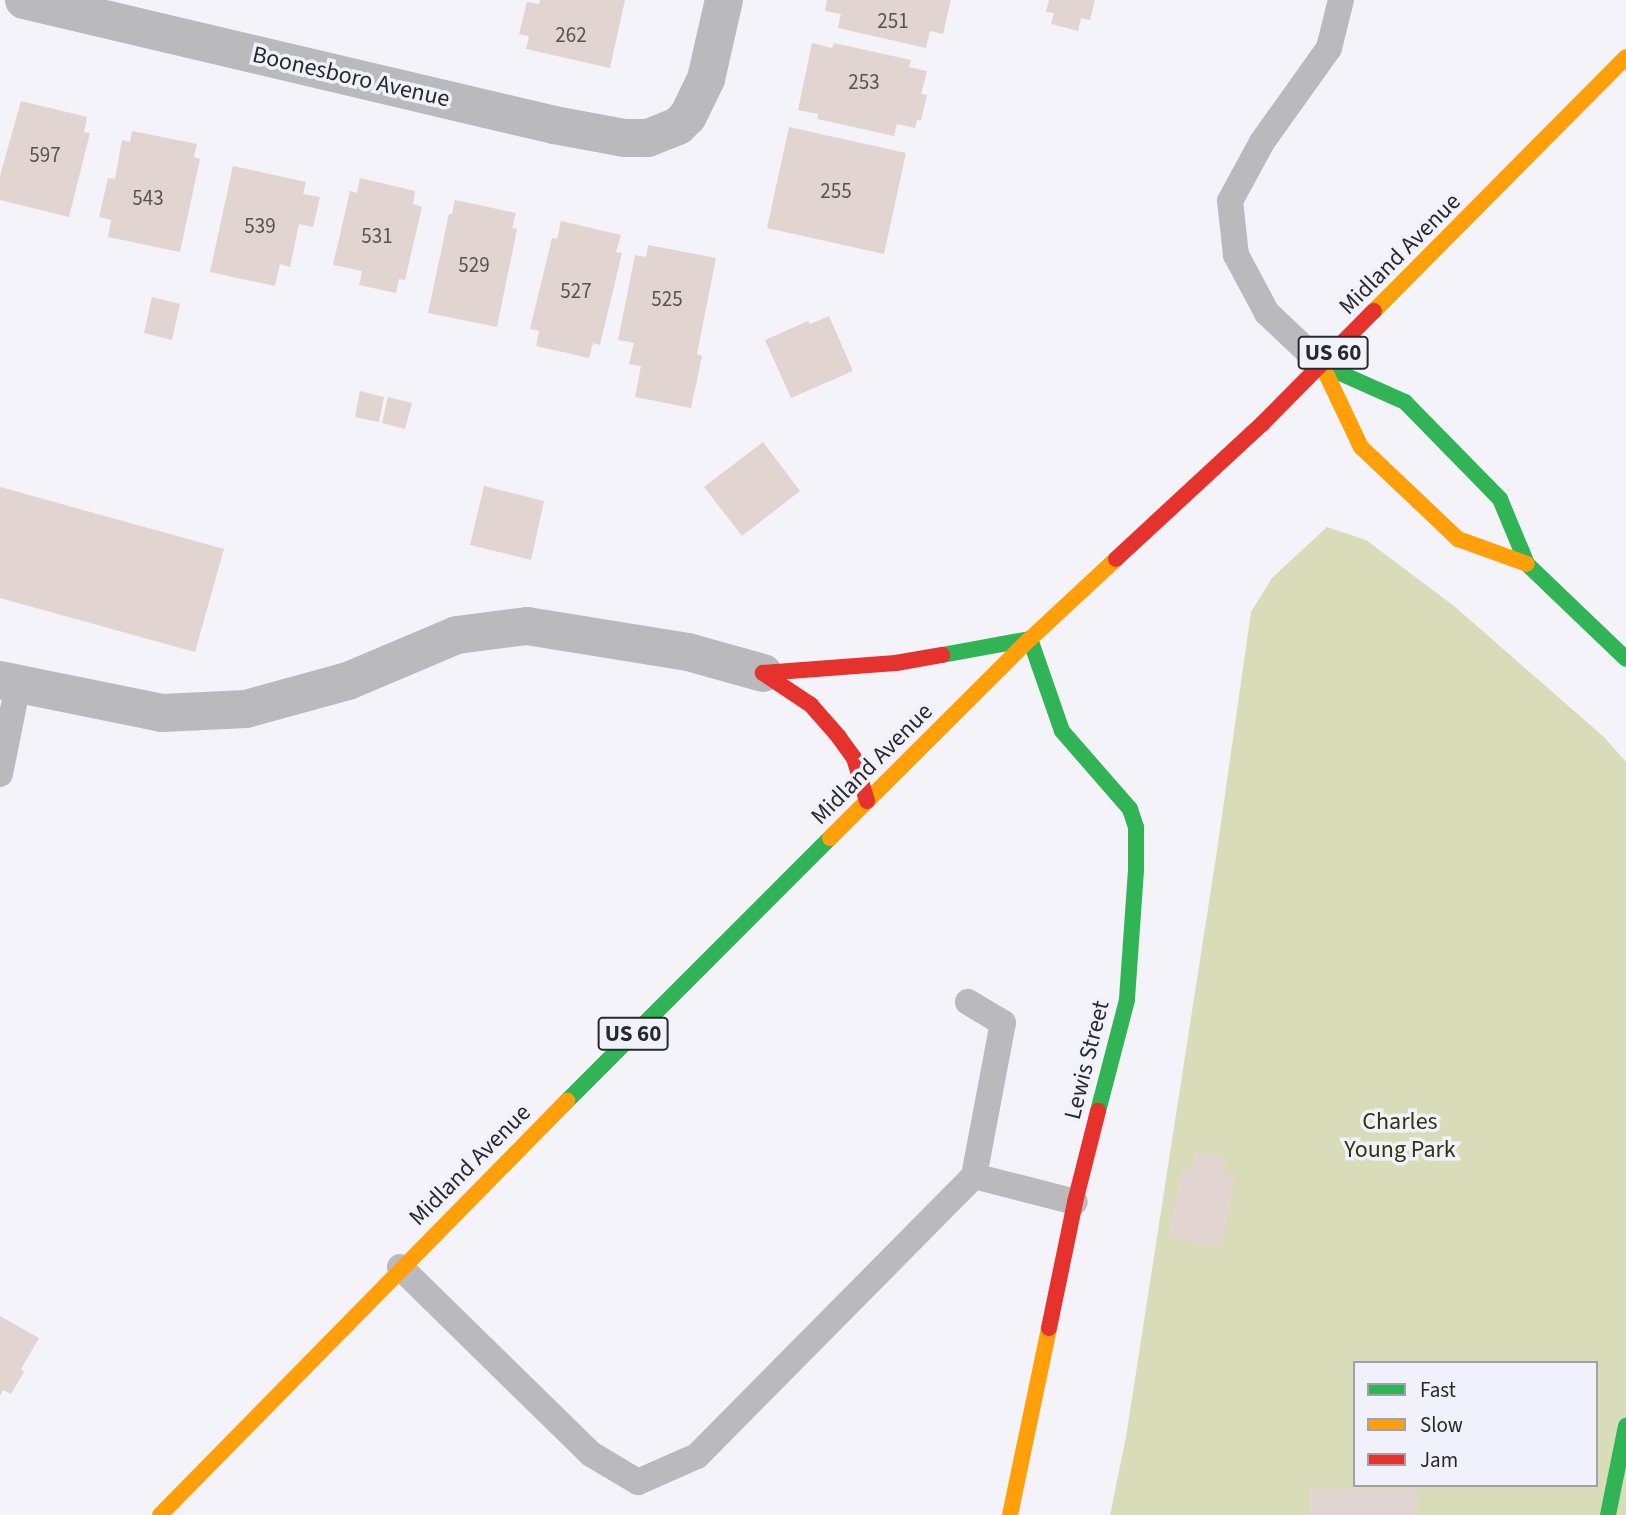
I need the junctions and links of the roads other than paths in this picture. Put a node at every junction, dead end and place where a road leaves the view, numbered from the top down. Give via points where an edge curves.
1 (24, 0) edge
2 (724, 0) edge
3 (1341, 0) edge
4 (1626, 57) edge
5 (1322, 365) junction
6 (1527, 564) junction
7 (1030, 639) junction
8 (1626, 659) edge
9 (763, 673) junction
10 (9, 682) edge
11 (0, 774) edge
12 (867, 801) junction
13 (968, 1002) dead end
14 (974, 1176) junction
15 (1075, 1202) junction
16 (400, 1267) junction
17 (1626, 1426) edge
18 (160, 1515) edge
19 (1010, 1515) edge
20 (1608, 1515) edge

1 - 2 street, Boonesboro Avenue via 624,138 648,138 678,126 688,116 706,79
3 - 5 lane via 1329,48 1262,142 1230,201 1236,255 1267,313
4 - 5 street, Midland Avenue / US 60
5 - 6 street via 1405,402 1500,499
5 - 6 street via 1361,447 1458,539
5 - 7 street, Midland Avenue / US 60
6 - 8 street
7 - 9 street via 896,663
7 - 12 street, Midland Avenue / US 60
7 - 15 street, Lewis Street via 1062,731 1121,796 1136,827 1126,1000
9 - 10 street via 688,652 527,626 457,635 348,681 246,709 162,713
9 - 12 street via 811,705 839,737 853,758
10 - 11 lane
12 - 16 street, Midland Avenue / US 60
13 - 14 lane via 1003,1023
14 - 15 lane
14 - 16 lane via 697,1456 638,1482 591,1454
15 - 19 street, Lewis Street
16 - 18 street, Midland Avenue / US 60
17 - 20 street

